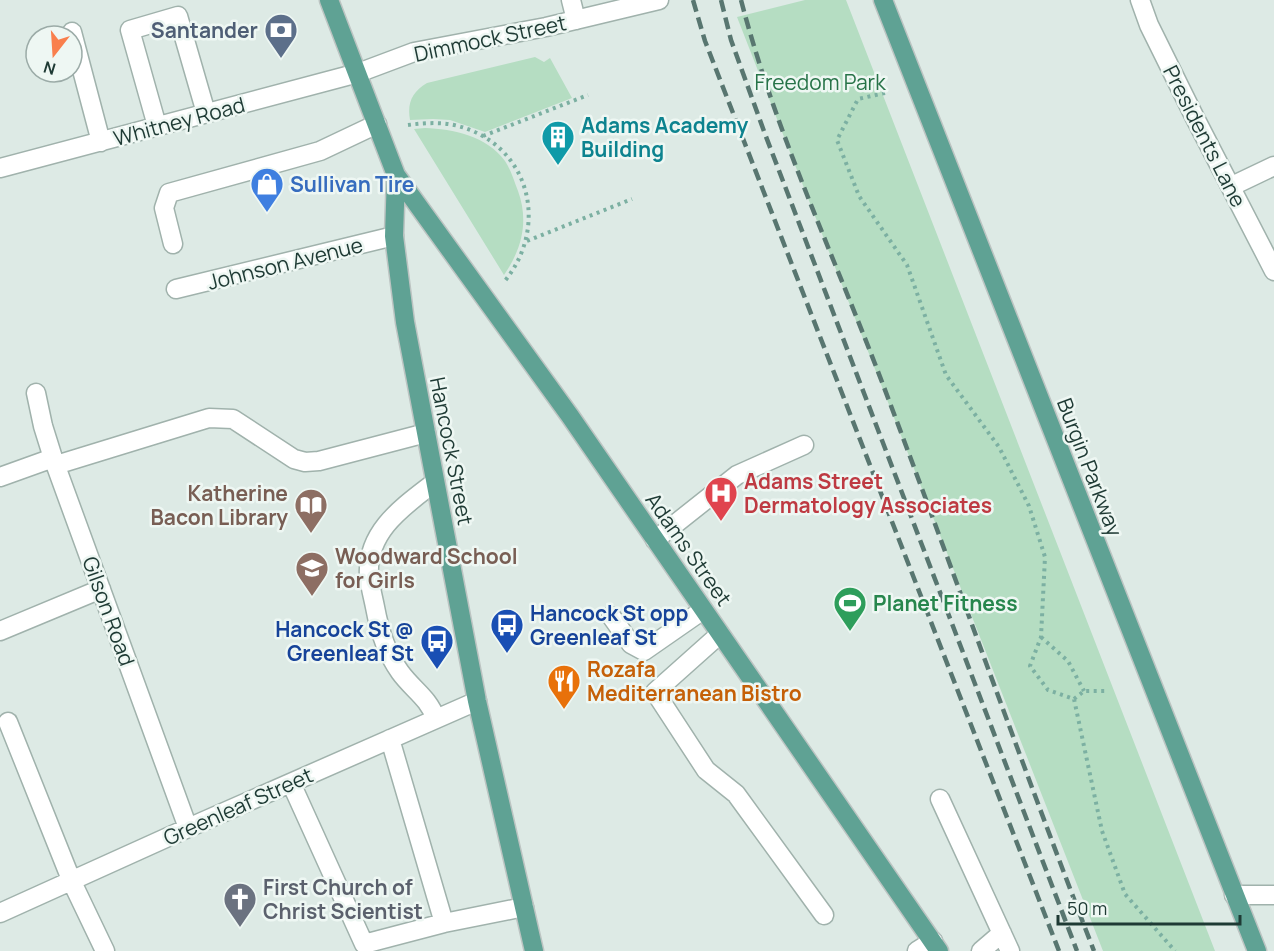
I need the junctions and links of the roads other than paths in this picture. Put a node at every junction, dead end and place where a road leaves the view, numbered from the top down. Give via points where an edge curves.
1 (329, 0) edge
2 (571, 0) edge
3 (659, 0) edge
4 (883, 0) edge
5 (1140, 0) edge
6 (576, 20) junction
7 (358, 73) junction
8 (84, 76) edge
9 (206, 113) junction
10 (377, 124) junction
11 (157, 126) junction
12 (102, 142) junction
13 (1274, 166) edge
14 (0, 168) edge
15 (396, 176) junction
16 (1232, 186) junction
17 (394, 236) junction
18 (173, 244) dead end
19 (1274, 271) edge
20 (176, 289) dead end
21 (36, 393) dead end
22 (426, 433) junction
23 (804, 445) dead end
24 (55, 462) junction
25 (0, 477) edge
26 (435, 482) junction
27 (656, 540) junction
28 (101, 589) junction
29 (703, 610) junction
30 (611, 616) dead end
31 (0, 631) edge
32 (720, 634) junction
33 (477, 701) junction
34 (436, 719) junction
35 (8, 722) dead end
36 (390, 739) junction
37 (291, 783) junction
38 (940, 799) dead end
39 (188, 828) junction
40 (72, 882) junction
41 (1234, 895) junction
42 (1274, 895) edge
43 (525, 907) junction
44 (0, 913) edge
45 (824, 915) dead end
46 (444, 923) junction
47 (1002, 933) junction
48 (936, 946) edge
49 (366, 948) edge
50 (105, 951) edge
51 (534, 951) edge
52 (917, 951) edge
53 (981, 951) edge
54 (1010, 951) edge
55 (1257, 951) edge

1 - 7 main road, Hancock Street
2 - 6 street
3 - 6 street, Dimmock Street
4 - 41 main road, Burgin Parkway
5 - 16 street, Presidents Lane via 1194,116
6 - 7 street, Dimmock Street via 414,52
7 - 9 street, Whitney Road
7 - 10 main road, Hancock Street
8 - 12 street
9 - 11 street, Whitney Road
9 - 11 street via 178,16 130,30
10 - 15 main road, Hancock Street
10 - 18 street via 320,151 169,193 164,208
11 - 12 street, Whitney Road
12 - 14 street, Whitney Road
13 - 16 street
15 - 17 main road, Hancock Street
15 - 27 main road, Adams Street
16 - 19 street, Presidents Lane
17 - 20 street, Johnson Avenue
17 - 22 main road, Hancock Street
21 - 24 street, Gilson Road
22 - 24 street via 305,462 294,459 233,419 209,418
22 - 26 main road, Hancock Street
23 - 27 street via 736,475
24 - 25 street
24 - 28 street, Gilson Road
26 - 33 main road, Hancock Street
26 - 34 street via 395,513 378,536 370,555 369,576 376,614 391,655 400,672 431,705
27 - 29 main road, Adams Street
28 - 31 street
28 - 39 street, Gilson Road
29 - 30 street via 644,651 631,644
29 - 32 main road, Adams Street
32 - 45 street via 655,692 706,770 736,794
32 - 48 main road, Adams Street
33 - 34 street, Greenleaf Street
33 - 43 main road, Hancock Street
34 - 36 street, Greenleaf Street
35 - 40 street
36 - 37 street, Greenleaf Street
36 - 46 street
37 - 39 street, Greenleaf Street
37 - 49 street
38 - 47 street
39 - 40 street, Greenleaf Street
40 - 44 street, Greenleaf Street
40 - 50 street
41 - 42 street
41 - 55 main road, Burgin Parkway
43 - 46 street
43 - 51 main road, Hancock Street
46 - 49 street
47 - 53 street
47 - 54 street
48 - 52 street

